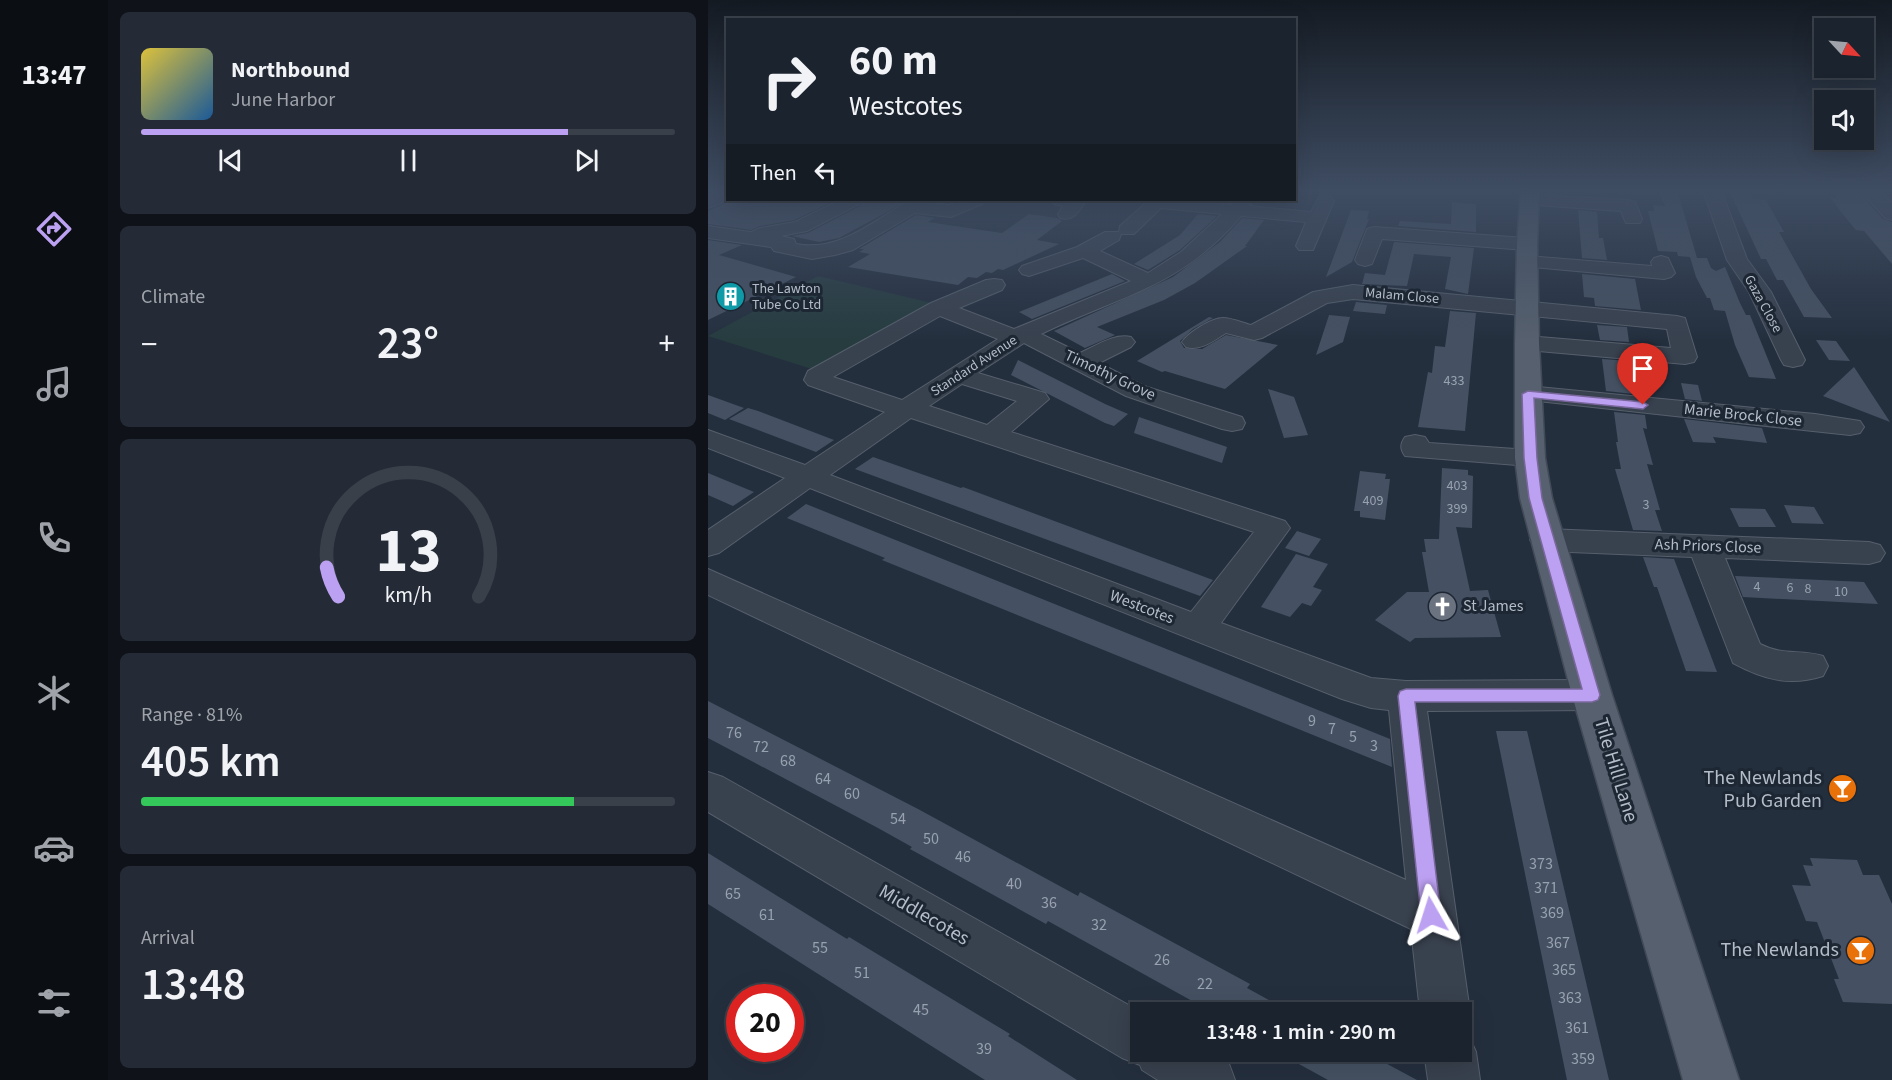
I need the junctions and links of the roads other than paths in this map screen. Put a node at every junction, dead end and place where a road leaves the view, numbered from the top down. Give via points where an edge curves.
1 (773, 240) edge
2 (855, 240) edge
3 (1104, 240) edge
4 (1209, 240) edge
5 (1308, 240) edge
6 (1371, 240) edge
7 (1459, 240) edge
8 (1527, 240) edge
9 (1723, 240) edge
10 (1306, 246) dead end
11 (1084, 250) junction
12 (1527, 253) junction
13 (1365, 260) dead end
14 (1661, 262) dead end
15 (1029, 270) dead end
16 (1148, 281) junction
17 (994, 285) dead end
18 (939, 308) junction
19 (1527, 308) junction
20 (1281, 318) junction
21 (1302, 328) dead end
22 (1020, 336) junction
23 (1246, 339) junction
24 (1123, 342) dead end
25 (1194, 342) dead end
26 (1276, 342) dead end
27 (1527, 343) junction
28 (1082, 362) junction
29 (1792, 364) dead end
30 (960, 375) junction
31 (1528, 394) junction
32 (907, 409) junction
33 (1232, 423) dead end
34 (1850, 428) dead end
35 (992, 434) junction
36 (708, 438) edge
37 (1415, 443) dead end
38 (1530, 458) junction
39 (808, 477) junction
40 (1546, 540) junction
41 (708, 544) edge
42 (1704, 545) junction
43 (1879, 553) edge
44 (708, 581) edge
45 (1198, 628) junction
46 (1810, 666) dead end
47 (1592, 695) junction
48 (1406, 696) junction
49 (708, 790) edge
50 (1431, 915) junction
51 (1444, 1002) edge
52 (1130, 1034) edge
53 (1178, 1062) edge
54 (1451, 1062) edge
55 (1209, 1080) edge
56 (1454, 1080) edge
57 (1711, 1080) edge

1 - 2 street via 787,243 781,248 812,253
3 - 11 street
4 - 16 street, Standard Avenue
5 - 10 street
6 - 13 street
7 - 12 street
8 - 12 main road, Tile Hill Lane
9 - 29 street, Gaza Close via 1724,248 1760,292
11 - 15 street
11 - 16 street
12 - 14 street via 1664,273
12 - 19 main road, Tile Hill Lane
16 - 22 street, Standard Avenue
17 - 18 street
18 - 22 street, Timothy Grove
18 - 32 street via 817,378
19 - 20 street, Malam Close via 1353,292 1321,297
19 - 27 main road, Tile Hill Lane
19 - 27 street, Malam Close via 1677,323 1685,357
20 - 21 street
20 - 23 street, Malam Close
22 - 28 street, Timothy Grove
22 - 30 street, Standard Avenue
23 - 25 street via 1223,325
23 - 26 street via 1267,335
24 - 28 street
27 - 31 main road, Tile Hill Lane
28 - 33 street, Timothy Grove via 1135,391
30 - 32 street, Standard Avenue
30 - 35 street via 1036,399
31 - 34 street, Marie Brock Close via 1813,413
31 - 38 main road, Tile Hill Lane
32 - 35 street
32 - 39 street, Standard Avenue
35 - 45 street via 1274,528
36 - 39 street, Westcotes
37 - 38 street via 1415,450
38 - 40 main road, Tile Hill Lane
39 - 41 street, Standard Avenue
39 - 45 street, Westcotes
40 - 42 street, Ash Priors Close
40 - 47 main road, Tile Hill Lane
42 - 43 street, Ash Priors Close
42 - 46 street via 1746,653 1771,666
44 - 50 street
45 - 48 street, Westcotes via 1355,689
47 - 48 street, Westcotes
47 - 57 main road, Tile Hill Lane
48 - 50 street
49 - 52 street, Middlecotes
50 - 51 street
53 - 55 street
54 - 56 street

